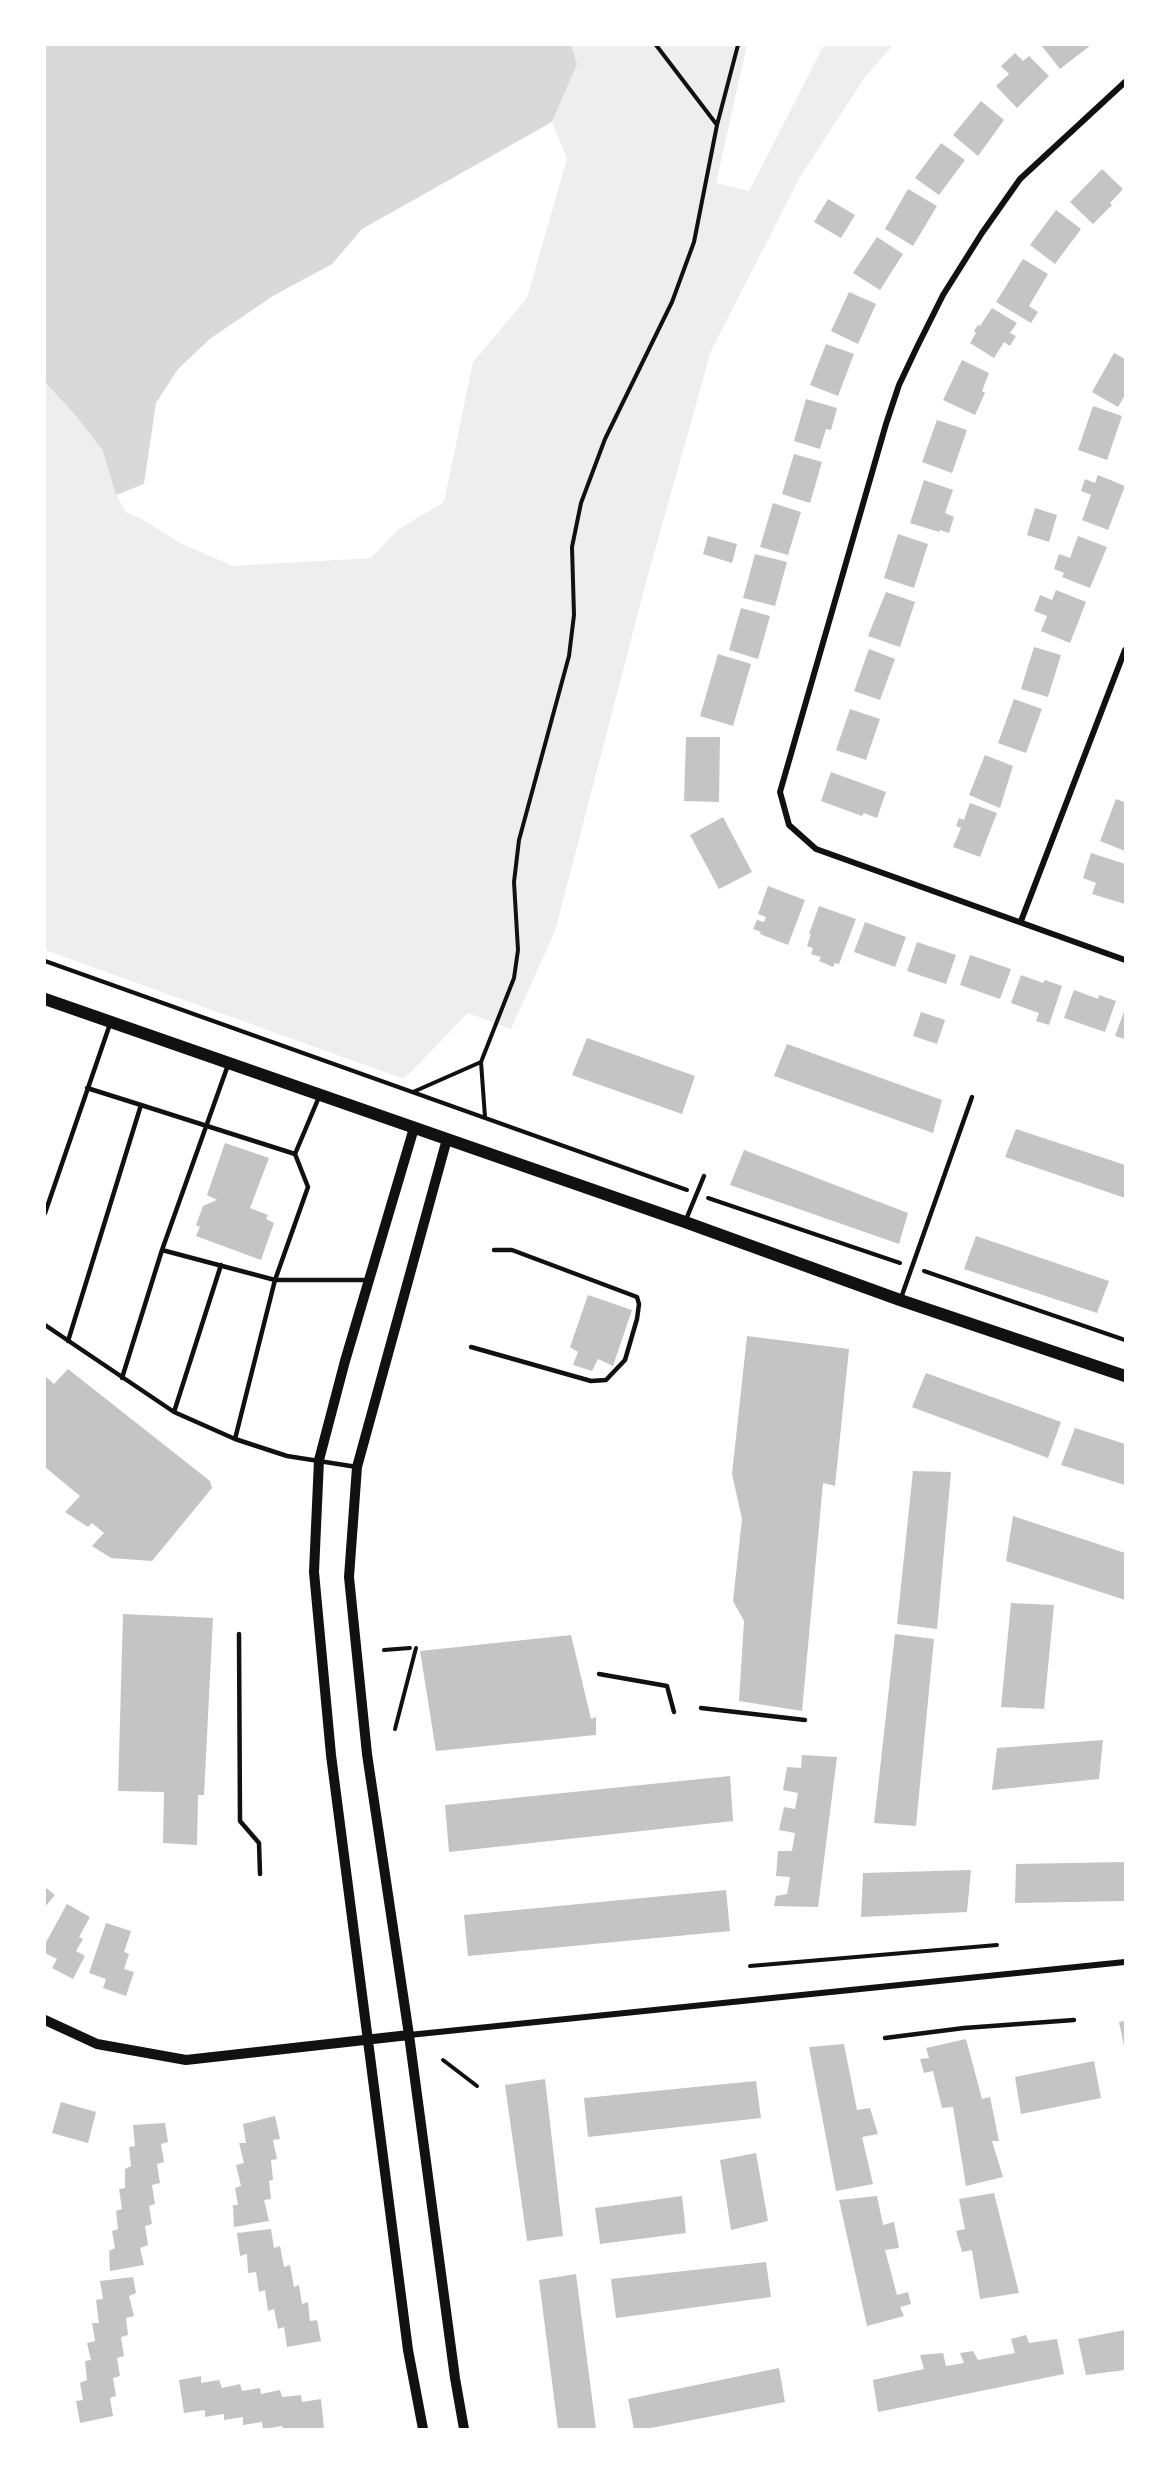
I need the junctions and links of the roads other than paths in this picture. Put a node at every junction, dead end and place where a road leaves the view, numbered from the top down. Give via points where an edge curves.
1 (1125, 82) edge
2 (1125, 650) edge
3 (1021, 921) junction
4 (1125, 960) edge
5 (45, 999) edge
6 (111, 1022) junction
7 (229, 1063) junction
8 (87, 1088) junction
9 (320, 1095) junction
10 (972, 1097) dead end
11 (141, 1105) junction
12 (207, 1125) junction
13 (414, 1128) junction
14 (447, 1139) junction
15 (295, 1154) junction
16 (704, 1176) dead end
17 (45, 1213) edge
18 (685, 1222) junction
19 (162, 1250) junction
20 (494, 1250) dead end
21 (221, 1265) junction
22 (275, 1280) junction
23 (369, 1280) junction
24 (900, 1300) junction
25 (45, 1325) edge
26 (68, 1341) junction
27 (471, 1347) dead end
28 (1125, 1376) edge
29 (122, 1378) junction
30 (174, 1412) junction
31 (235, 1439) junction
32 (319, 1460) junction
33 (357, 1467) junction
34 (239, 1634) dead end
35 (599, 1674) dead end
36 (701, 1708) dead end
37 (674, 1712) dead end
38 (805, 1720) dead end
39 (260, 1874) dead end
40 (1125, 1962) edge
41 (45, 2020) edge
42 (1074, 2020) dead end
43 (409, 2036) junction
44 (885, 2038) dead end
45 (368, 2040) junction
46 (423, 2429) edge
47 (464, 2429) edge

1 - 3 street via 1020,179 981,233 916,346 886,424 780,792 789,825 816,849
2 - 3 street
3 - 4 street
5 - 6 main road
6 - 7 main road
6 - 8 lane
7 - 9 main road
7 - 12 lane
8 - 11 lane
8 - 17 lane
9 - 13 main road
9 - 15 lane
10 - 24 lane
11 - 12 lane
11 - 26 lane
12 - 15 lane
12 - 19 lane
13 - 14 main road
13 - 23 street
14 - 18 main road
14 - 33 street
15 - 22 lane via 308,1186
16 - 18 lane
18 - 24 main road
19 - 21 lane
19 - 29 lane
20 - 27 lane via 512,1250 637,1297 637,1319 626,1360 606,1380 591,1381
21 - 22 lane
21 - 30 lane
22 - 23 lane
22 - 31 lane
23 - 32 street
24 - 28 main road
25 - 26 lane
26 - 29 lane
29 - 30 lane
30 - 31 lane
31 - 32 lane via 287,1456
32 - 33 lane
32 - 45 street via 314,1572 331,1755
33 - 43 street via 349,1577 367,1754
34 - 39 lane via 240,1821 259,1843
35 - 37 lane via 667,1686
36 - 38 lane
40 - 43 street
41 - 45 street via 97,2044 186,2060
42 - 44 lane
43 - 45 street
43 - 47 street
45 - 46 street via 408,2350

